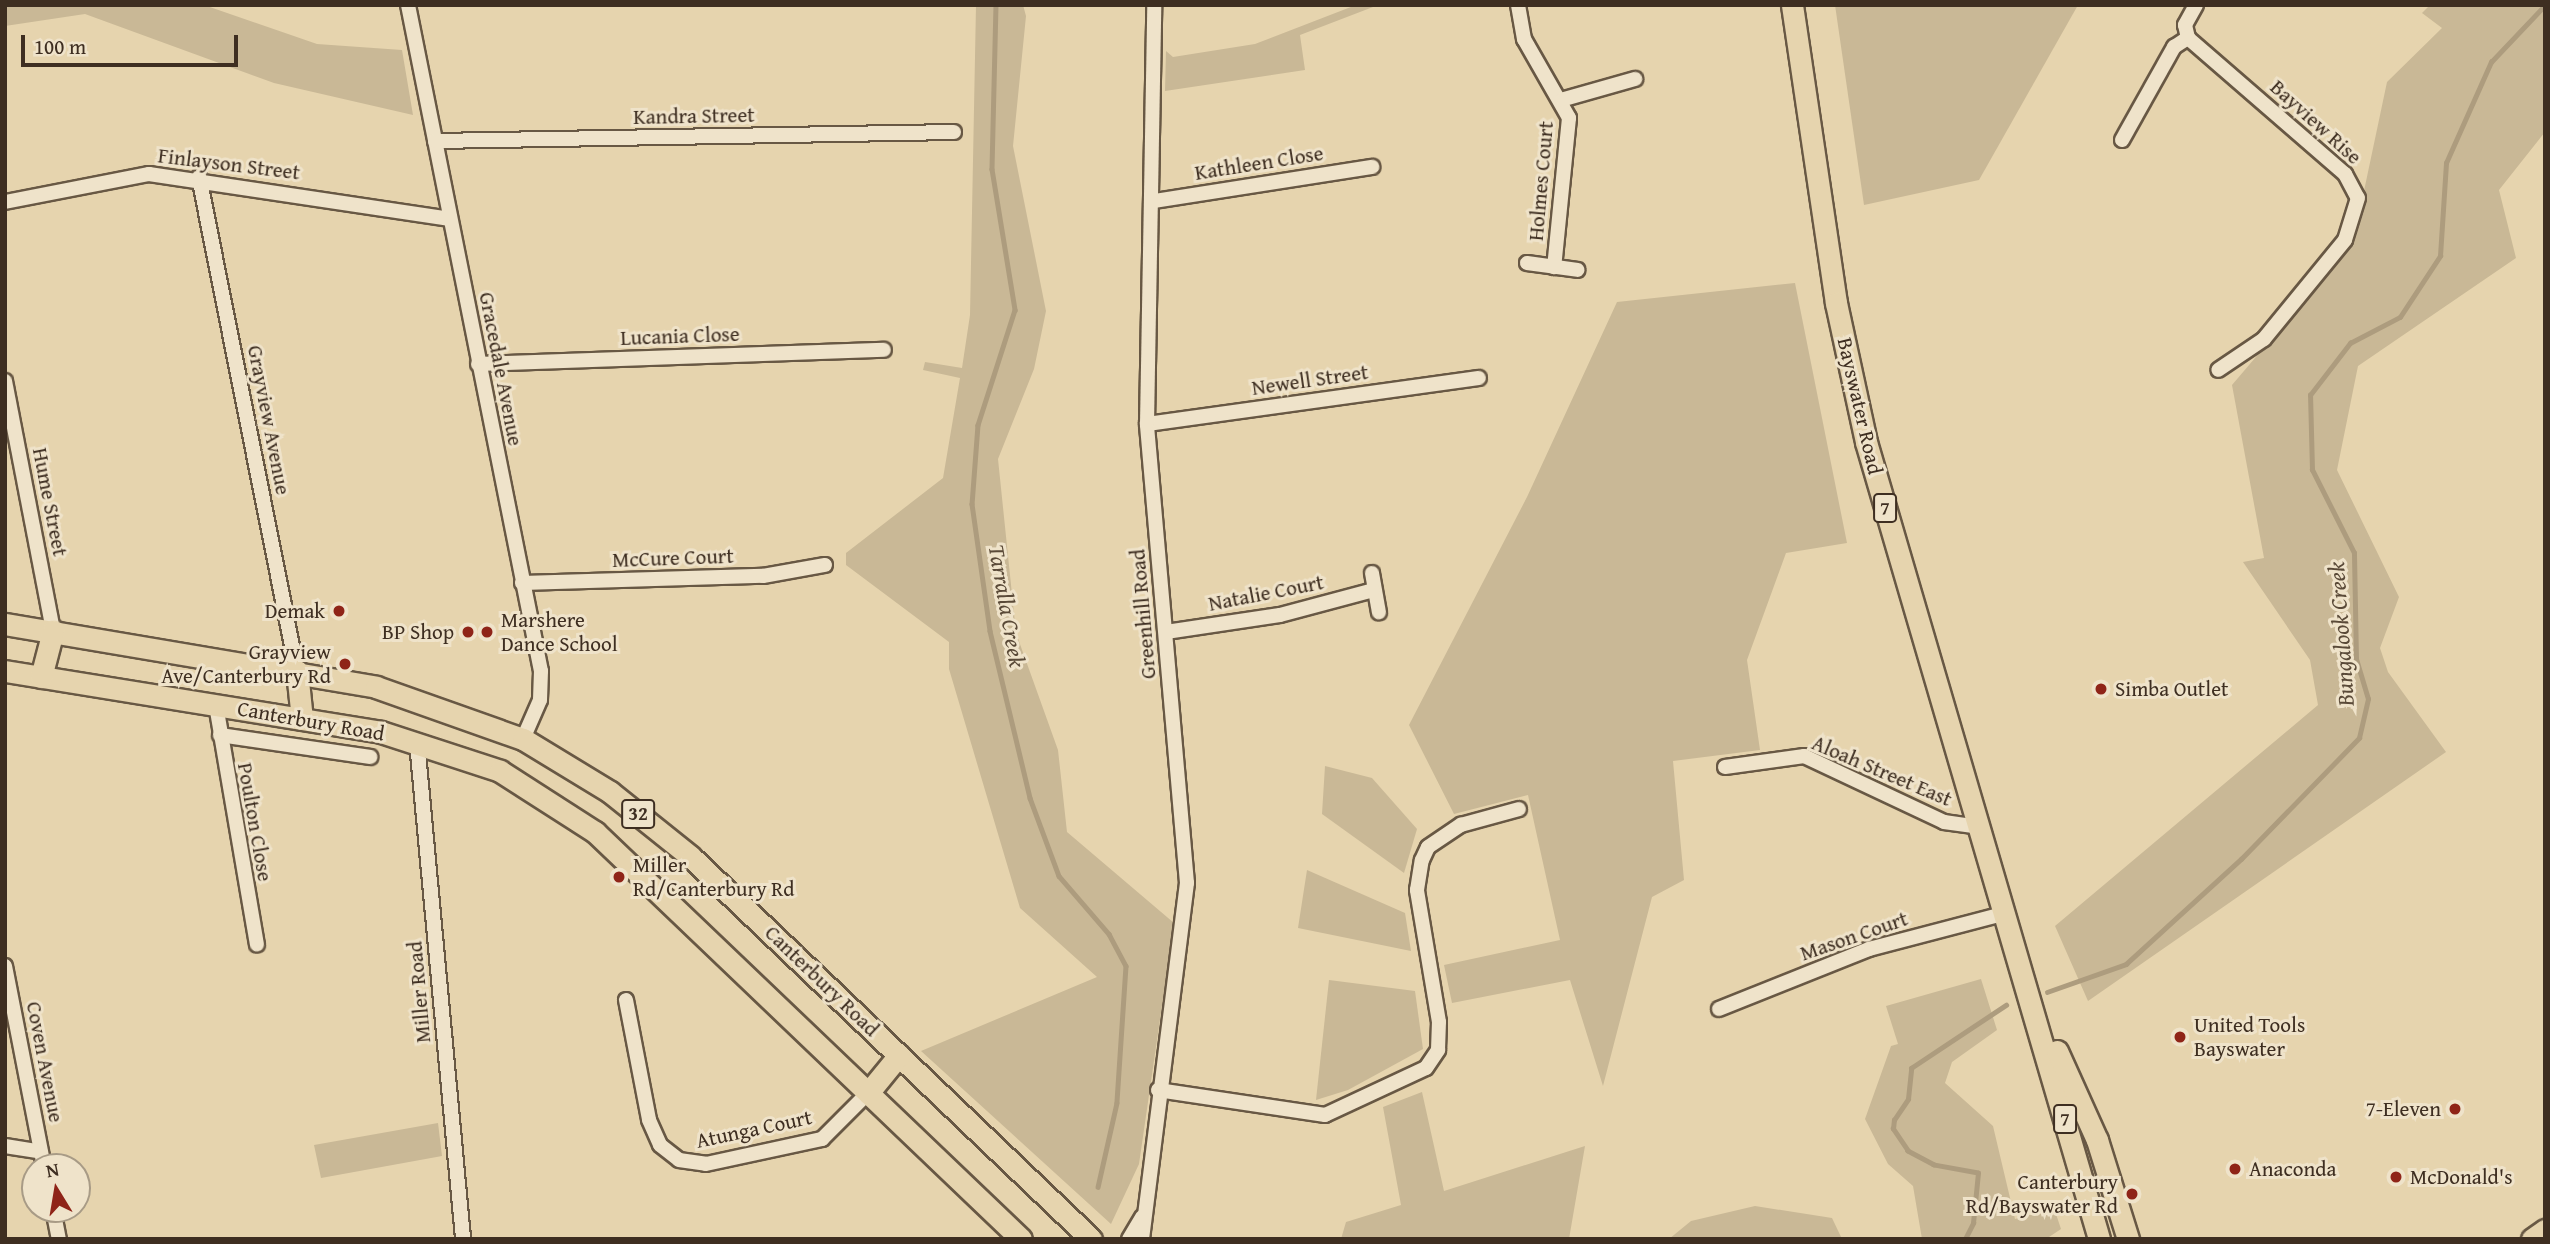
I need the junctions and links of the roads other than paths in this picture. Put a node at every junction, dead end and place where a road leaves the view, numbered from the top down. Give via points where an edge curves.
1 (408, 5) edge
2 (1154, 5) edge
3 (1518, 5) edge
4 (1793, 5) edge
5 (2196, 5) edge
6 (2188, 38) junction
7 (1634, 79) dead end
8 (1564, 99) junction
9 (954, 132) dead end
10 (2122, 140) dead end
11 (435, 141) junction
12 (1371, 167) dead end
13 (199, 177) junction
14 (1153, 201) junction
15 (5, 202) edge
16 (449, 219) junction
17 (1527, 263) dead end
18 (1554, 267) junction
19 (1577, 270) dead end
20 (884, 351) dead end
21 (478, 364) junction
22 (2218, 370) dead end
23 (1479, 377) dead end
24 (5, 381) edge
25 (1147, 424) junction
26 (825, 565) dead end
27 (1372, 573) dead end
28 (522, 583) junction
29 (1373, 590) junction
30 (1380, 612) dead end
31 (5, 624) edge
32 (53, 631) junction
33 (1166, 632) junction
34 (5, 671) edge
35 (297, 671) junction
36 (41, 677) junction
37 (216, 705) junction
38 (302, 719) junction
39 (220, 735) junction
40 (523, 739) junction
41 (417, 742) junction
42 (370, 757) dead end
43 (1725, 767) dead end
44 (1520, 809) dead end
45 (1980, 827) junction
46 (2006, 913) junction
47 (257, 945) dead end
48 (5, 966) edge
49 (2033, 998) junction
50 (626, 1000) dead end
51 (1719, 1009) dead end
52 (899, 1055) junction
53 (1158, 1090) junction
54 (868, 1093) junction
55 (2094, 1132) junction
56 (2069, 1135) junction
57 (5, 1146) edge
58 (41, 1152) joint
59 (1143, 1216) junction
60 (2545, 1230) edge
61 (463, 1239) edge
62 (1021, 1239) edge
63 (1091, 1239) edge
64 (1129, 1239) edge
65 (1142, 1239) edge
66 (2099, 1239) edge
67 (2128, 1239) edge
68 (2532, 1239) edge

1 - 11 street, Gracedale Avenue
2 - 14 street, Greenhill Road
3 - 8 street, Holmes Court via 1524,39
4 - 45 main road, Bayswater Road / 7 via 1850,376
5 - 6 street via 2185,25
6 - 10 street via 2174,47
6 - 22 street, Bayview Rise via 2345,174 2358,198 2345,240 2329,260 2264,339
7 - 8 street, Holmes Court
8 - 18 street, Holmes Court via 1569,118
9 - 11 street, Kandra Street
11 - 16 street, Gracedale Avenue
12 - 14 street, Kathleen Close
13 - 15 street, Finlayson Street via 149,174
13 - 16 street, Finlayson Street
13 - 35 street, Grayview Avenue
14 - 25 street, Greenhill Road
16 - 21 street, Gracedale Avenue
17 - 18 street, Holmes Court
18 - 19 street, Holmes Court
20 - 21 street, Lucania Close
21 - 28 street, Gracedale Avenue
23 - 25 street, Newell Street
24 - 32 street, Hume Street
25 - 33 street, Greenhill Road
26 - 28 street, McCure Court via 762,576
27 - 29 street
28 - 40 street, Gracedale Avenue via 541,685
29 - 30 street
29 - 33 street, Natalie Court via 1280,615
31 - 32 main road, Canterbury Road / 32
32 - 35 main road, Canterbury Road / 32
32 - 36 main road
33 - 53 street, Greenhill Road via 1186,883
34 - 36 main road, Canterbury Road / 32
35 - 38 main road
35 - 40 main road, Canterbury Road / 32 via 415,697
36 - 37 main road, Canterbury Road / 32
37 - 38 main road, Canterbury Road / 32
37 - 39 street, Poulton Close
38 - 41 main road, Canterbury Road / 32
39 - 42 street
39 - 47 street, Poulton Close
40 - 52 main road, Canterbury Road / 32 via 610,792 691,858
41 - 54 main road, Canterbury Road / 32 via 500,771 595,832
41 - 61 street, Miller Road
43 - 45 street, Aloah Street East via 1804,756 1944,822
44 - 53 street via 1461,825 1428,847 1422,860 1418,890 1439,1023 1438,1050 1426,1068 1325,1115
45 - 46 main road, Bayswater Road / 7
46 - 49 main road, Bayswater Road / 7
46 - 51 street, Mason Court via 1869,949
48 - 58 street, Coven Avenue
49 - 55 main road, Bayswater Road / 7
49 - 56 main road, Bayswater Road / 7
50 - 54 street, Atunga Court via 649,1120 660,1145 679,1160 706,1164 813,1142
52 - 54 main road
52 - 63 main road, Canterbury Road / 32
53 - 59 street, Greenhill Road
54 - 62 main road, Canterbury Road / 32
55 - 56 main road
55 - 67 main road, Bayswater Road / 7
56 - 66 main road, Bayswater Road / 7
57 - 58 street
59 - 64 street, Greenhill Road
59 - 65 street, Greenhill Road
60 - 68 main road

